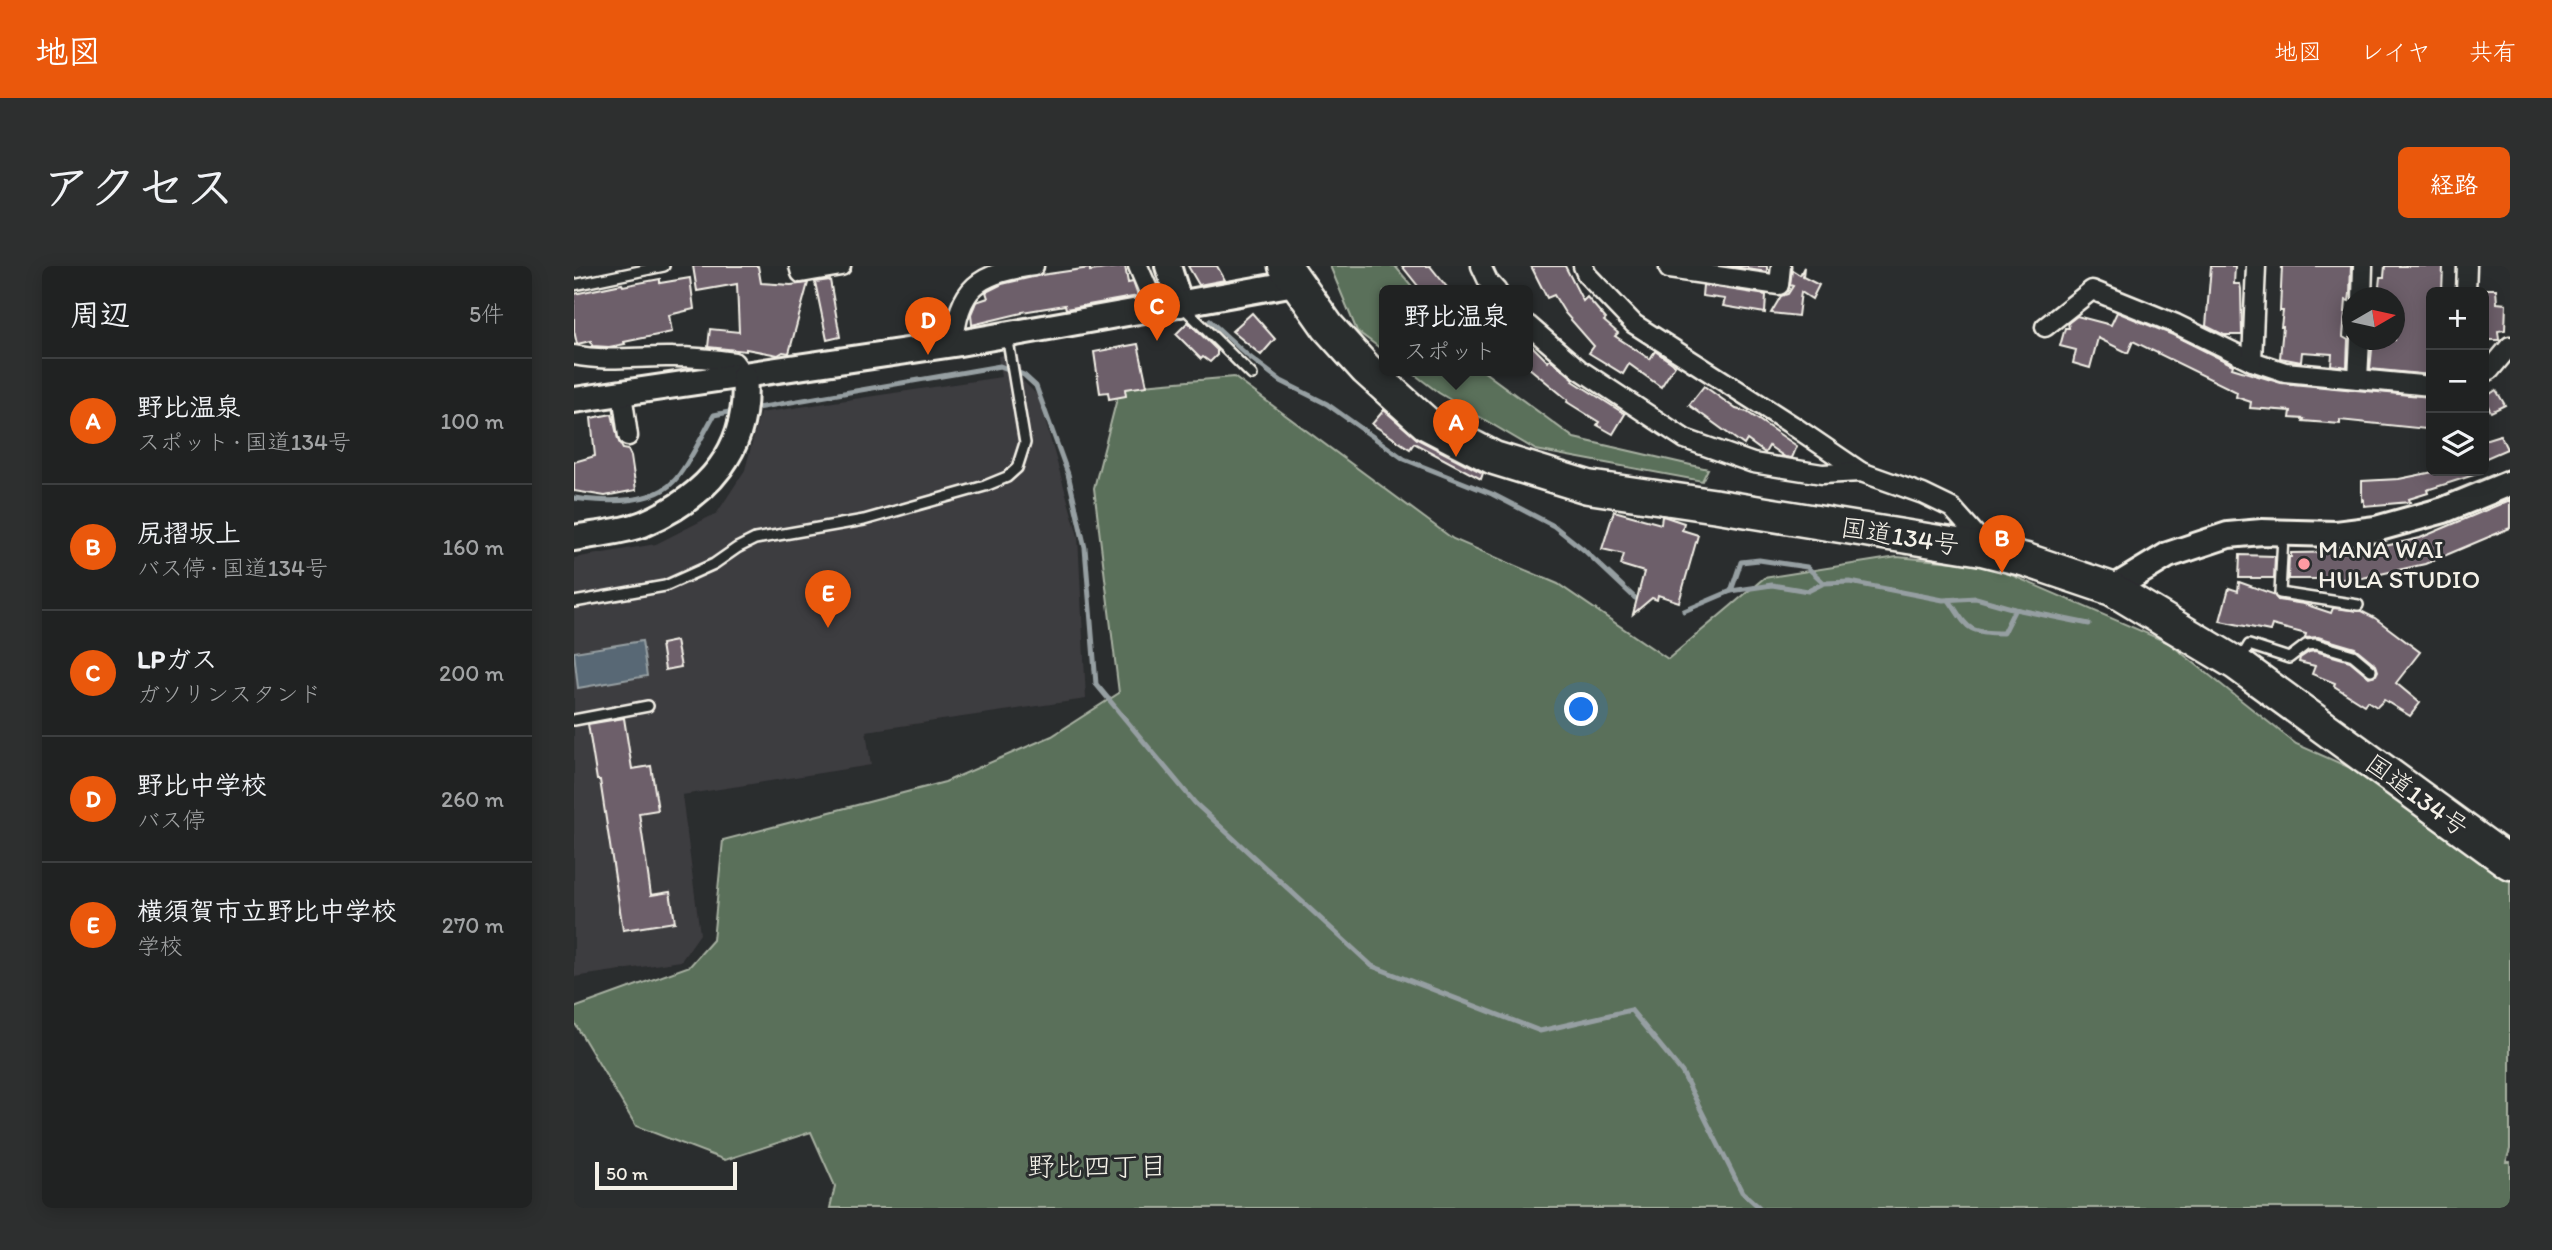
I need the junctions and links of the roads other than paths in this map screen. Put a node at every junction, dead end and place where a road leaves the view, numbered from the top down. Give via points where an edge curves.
1 (664, 266) edge
2 (799, 266) edge
3 (841, 266) edge
4 (1034, 266) edge
5 (1138, 266) edge
6 (1168, 266) edge
7 (1481, 266) edge
8 (1583, 266) edge
9 (1669, 266) edge
10 (1781, 266) edge
11 (2256, 266) edge
12 (2363, 266) edge
13 (2467, 266) edge
14 (1290, 275) edge
15 (574, 285) edge
16 (1492, 285) edge
17 (2362, 287) edge
18 (2466, 287) edge
19 (1168, 306) junction
20 (2045, 327) dead end
21 (1533, 329) edge
22 (1007, 335) junction
23 (954, 344) junction
24 (2510, 346) edge
25 (2359, 350) edge
26 (574, 355) edge
27 (2252, 361) junction
28 (2489, 370) edge
29 (1252, 375) dead end
30 (2358, 379) junction
31 (2426, 386) edge
32 (622, 393) junction
33 (744, 398) junction
34 (574, 400) edge
35 (628, 436) dead end
36 (1861, 472) junction
37 (2510, 483) edge
38 (2283, 534) junction
39 (574, 538) edge
40 (1982, 549) junction
41 (2112, 589) junction
42 (574, 602) edge
43 (2358, 605) dead end
44 (2237, 664) junction
45 (2371, 670) dead end
46 (648, 706) dead end
47 (574, 720) edge
48 (2510, 863) edge

1 - 15 lane
2 - 3 street via 801,273
4 - 23 street via 986,278 963,299
5 - 19 street
6 - 19 street
7 - 16 street
8 - 36 street via 1634,324
9 - 10 street via 1779,285
11 - 27 street
12 - 17 street
13 - 18 street
14 - 19 street
14 - 40 highway, 国道134号 via 1366,369 1426,423 1494,458 1588,487
19 - 22 street
19 - 29 lane
20 - 27 street via 2092,290
21 - 36 street via 1579,369 1685,439 1753,463 1822,474
22 - 23 street
22 - 42 lane via 1025,443 1017,468 1007,477 864,520 755,539 665,586
23 - 33 street
24 - 28 street
25 - 30 street
26 - 33 street via 734,362
27 - 30 street via 2285,372
30 - 31 street
32 - 33 street
32 - 34 street
32 - 35 street
33 - 39 street via 730,455 710,482 679,506 640,525
36 - 40 street via 1952,508
37 - 38 street via 2444,510 2376,529
38 - 41 street via 2228,535 2168,555
38 - 43 lane via 2280,593
40 - 41 highway, 国道134号
41 - 44 highway, 国道134号
44 - 45 lane via 2249,645 2289,658 2306,645 2316,644 2353,655
44 - 48 highway, 国道134号
46 - 47 lane

